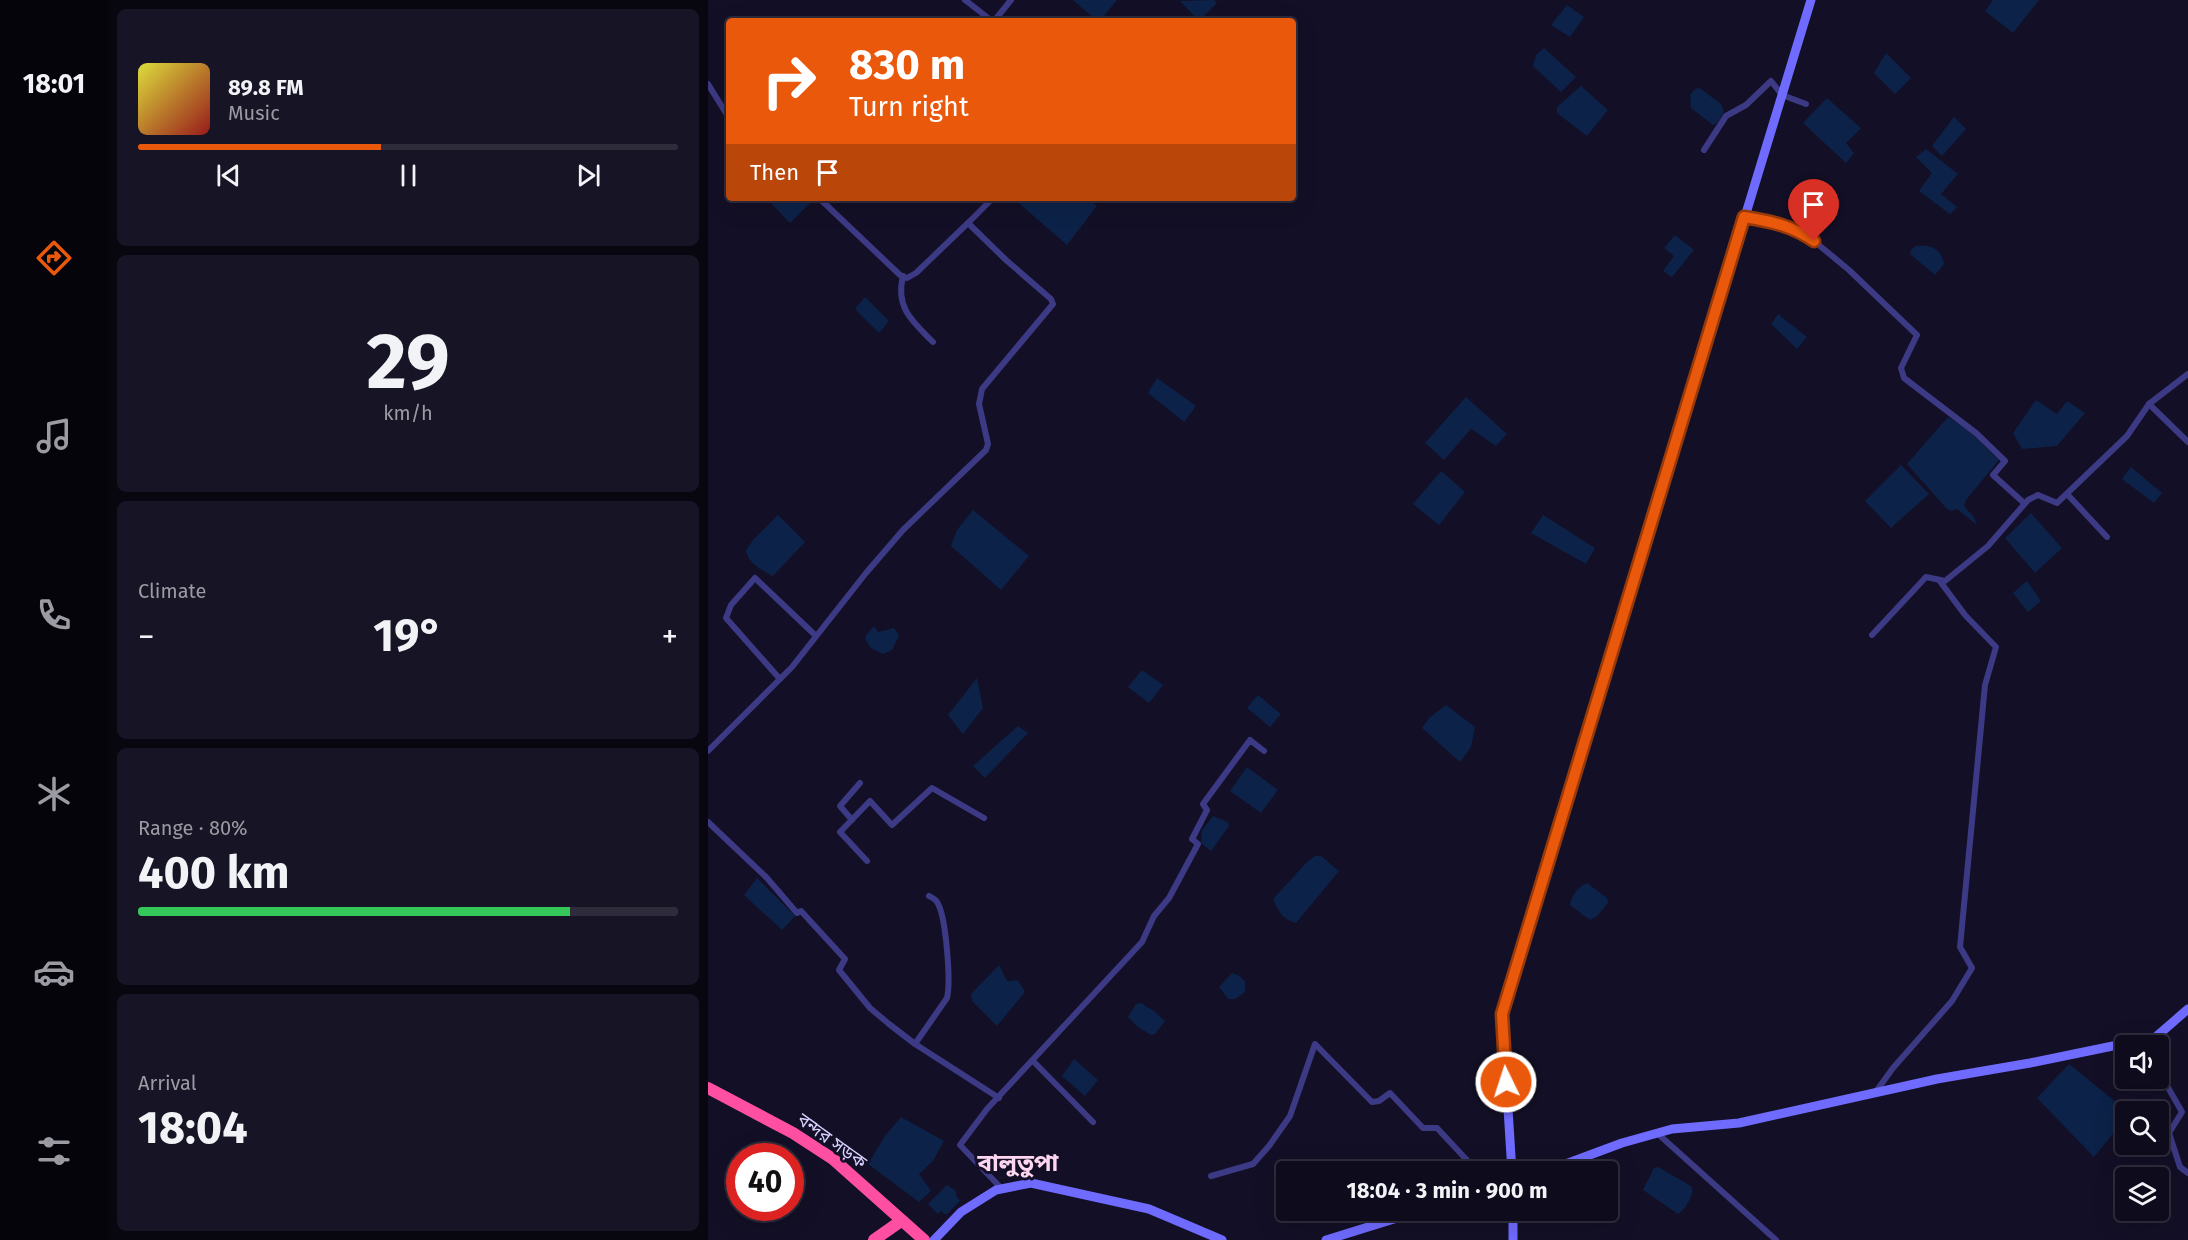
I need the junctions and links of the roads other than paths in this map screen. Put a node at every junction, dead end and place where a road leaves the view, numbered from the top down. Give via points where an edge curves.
1 (965, 0) edge
2 (1011, 0) edge
3 (1811, 0) edge
4 (989, 18) edge
5 (996, 18) edge
6 (708, 84) edge
7 (1782, 95) junction
8 (1806, 104) dead end
9 (726, 113) edge
10 (1704, 150) dead end
11 (822, 201) edge
12 (990, 201) edge
13 (1744, 217) junction
14 (968, 222) junction
15 (903, 276) junction
16 (933, 342) dead end
17 (2188, 374) edge
18 (2150, 404) junction
19 (2188, 442) edge
20 (2067, 494) junction
21 (2024, 503) junction
22 (2107, 537) dead end
23 (1939, 580) junction
24 (1872, 635) dead end
25 (816, 636) junction
26 (780, 678) junction
27 (708, 751) edge
28 (1264, 752) dead end
29 (860, 783) dead end
30 (984, 818) dead end
31 (852, 820) junction
32 (708, 822) edge
33 (867, 861) dead end
34 (929, 896) dead end
35 (2188, 1009) edge
36 (2158, 1035) edge
37 (915, 1044) junction
38 (2115, 1048) edge
39 (1033, 1061) junction
40 (708, 1088) edge
41 (2168, 1089) edge
42 (1875, 1093) junction
43 (999, 1098) junction
44 (1093, 1122) dead end
45 (1658, 1133) junction
46 (1468, 1161) edge
47 (1511, 1161) edge
48 (1574, 1161) edge
49 (2188, 1173) edge
50 (1211, 1176) dead end
51 (1002, 1189) junction
52 (901, 1221) junction
53 (1387, 1221) edge
54 (1513, 1221) edge
55 (874, 1240) edge
56 (924, 1240) edge
57 (934, 1240) edge
58 (1222, 1240) edge
59 (1326, 1240) edge
60 (1513, 1240) edge
61 (1776, 1240) edge

1 - 4 street
2 - 5 street
3 - 7 street
6 - 9 street
7 - 8 street
7 - 10 street via 1771,81 1746,105 1726,116
7 - 13 street
11 - 15 street
12 - 14 street
13 - 21 street via 1800,231 1849,270 1917,335 1901,369 1904,378 1976,433 2005,461 1993,475
13 - 47 street via 1502,1014
14 - 15 street via 916,273
14 - 25 street via 1051,299 1052,308 982,389 979,404 986,450 903,530
15 - 16 street via 906,314
17 - 18 street
18 - 19 street
18 - 20 street via 2127,436
20 - 21 street via 2057,503 2038,495
20 - 22 street
21 - 23 street via 1988,546 1945,581
23 - 24 street via 1926,577
23 - 42 street via 1996,647 1985,684 1960,947 1972,968 1952,1001
25 - 26 street
25 - 26 street via 755,578 731,605 726,618
26 - 27 street
28 - 39 street via 1250,740 1203,804 1207,810 1192,839 1198,844 1142,942
29 - 31 street via 840,806
30 - 31 street via 932,788 892,825 870,801
31 - 33 street via 840,832
32 - 37 street via 767,878 797,913 801,910 845,959 839,970 870,1008
34 - 37 street via 937,901 940,912 949,962 949,989 947,998
35 - 36 street
37 - 43 street
38 - 42 street
39 - 43 street
39 - 44 street
40 - 52 highway, বন্দর সড়ক via 833,1159
41 - 49 street via 2181,1113 2169,1133 2180,1167
42 - 45 street via 1739,1123
43 - 51 street via 960,1145
45 - 48 street
45 - 61 street
46 - 50 street via 1437,1128 1423,1128 1390,1093 1372,1102 1315,1044 1290,1116 1269,1146 1253,1164
51 - 57 street via 961,1212
51 - 58 street via 1031,1183 1138,1207
52 - 55 highway
52 - 56 highway, বন্দর সড়ক
53 - 59 street
54 - 60 street

